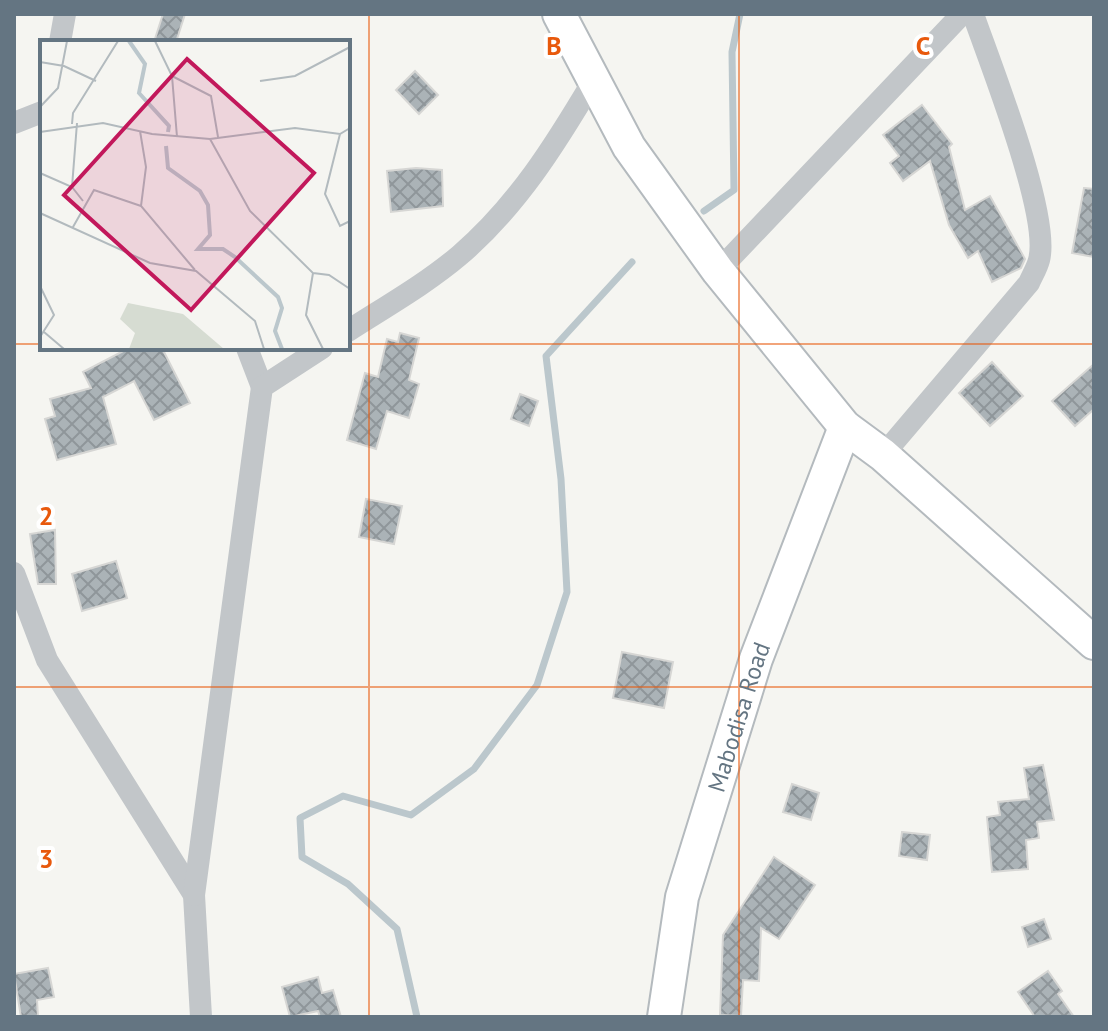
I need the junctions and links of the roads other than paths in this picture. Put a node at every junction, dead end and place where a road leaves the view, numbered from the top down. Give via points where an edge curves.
1 (65, 14) edge
2 (559, 14) edge
3 (962, 14) edge
4 (973, 14) edge
5 (60, 40) edge
6 (593, 81) junction
7 (40, 113) edge
8 (14, 123) edge
9 (718, 271) junction
10 (350, 330) edge
11 (248, 350) edge
12 (319, 350) edge
13 (262, 387) junction
14 (845, 427) junction
15 (883, 455) junction
16 (14, 573) edge
17 (1094, 643) edge
18 (194, 895) junction
19 (201, 1017) edge
20 (664, 1017) edge

1 - 5 street
2 - 6 street
3 - 9 street
4 - 15 street via 1027,174 1039,260 1029,283
6 - 9 street via 629,147
6 - 10 street via 546,160 510,206 459,257
7 - 8 street
9 - 14 street
11 - 13 street
12 - 13 street
13 - 18 street
14 - 15 street
14 - 20 street, Mabodisa Road via 756,659 682,897
15 - 17 street
16 - 18 street via 47,660
18 - 19 street

